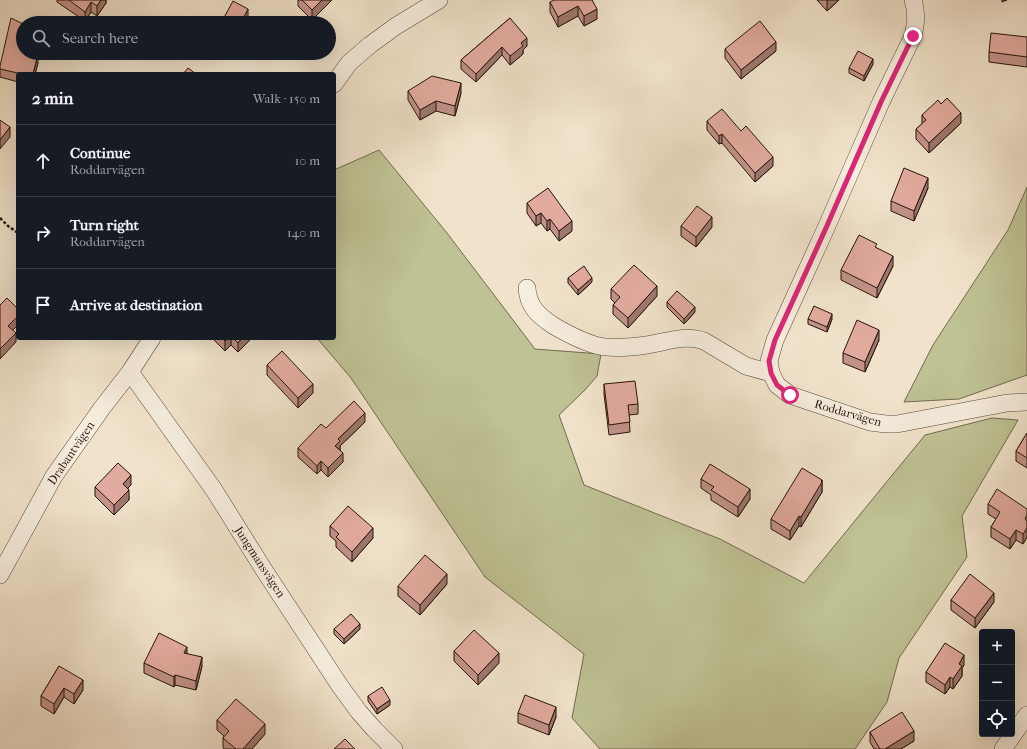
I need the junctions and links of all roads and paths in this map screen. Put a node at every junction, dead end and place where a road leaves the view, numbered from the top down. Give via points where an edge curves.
1 (439, 0) edge
2 (914, 0) edge
3 (336, 81) edge
4 (0, 218) edge
5 (16, 232) edge
6 (527, 288) dead end
7 (151, 340) edge
8 (130, 372) junction
9 (771, 373) junction
10 (1027, 402) edge
11 (0, 575) edge
12 (1027, 715) edge
13 (394, 749) edge
14 (1003, 749) edge

1 - 3 street via 370,45 349,63
2 - 9 street via 916,26 913,36 775,340 769,361
4 - 5 path
6 - 9 street via 534,309 543,319 596,345 621,347 686,337 699,339 746,366
7 - 8 street, Drabantvägen
8 - 11 street, Drabantvägen via 54,476
8 - 13 street, Jungmansvägen via 214,490 344,691 364,718
9 - 10 street, Roddarvägen via 777,385 790,395 870,422 886,424 1007,403
12 - 14 street

